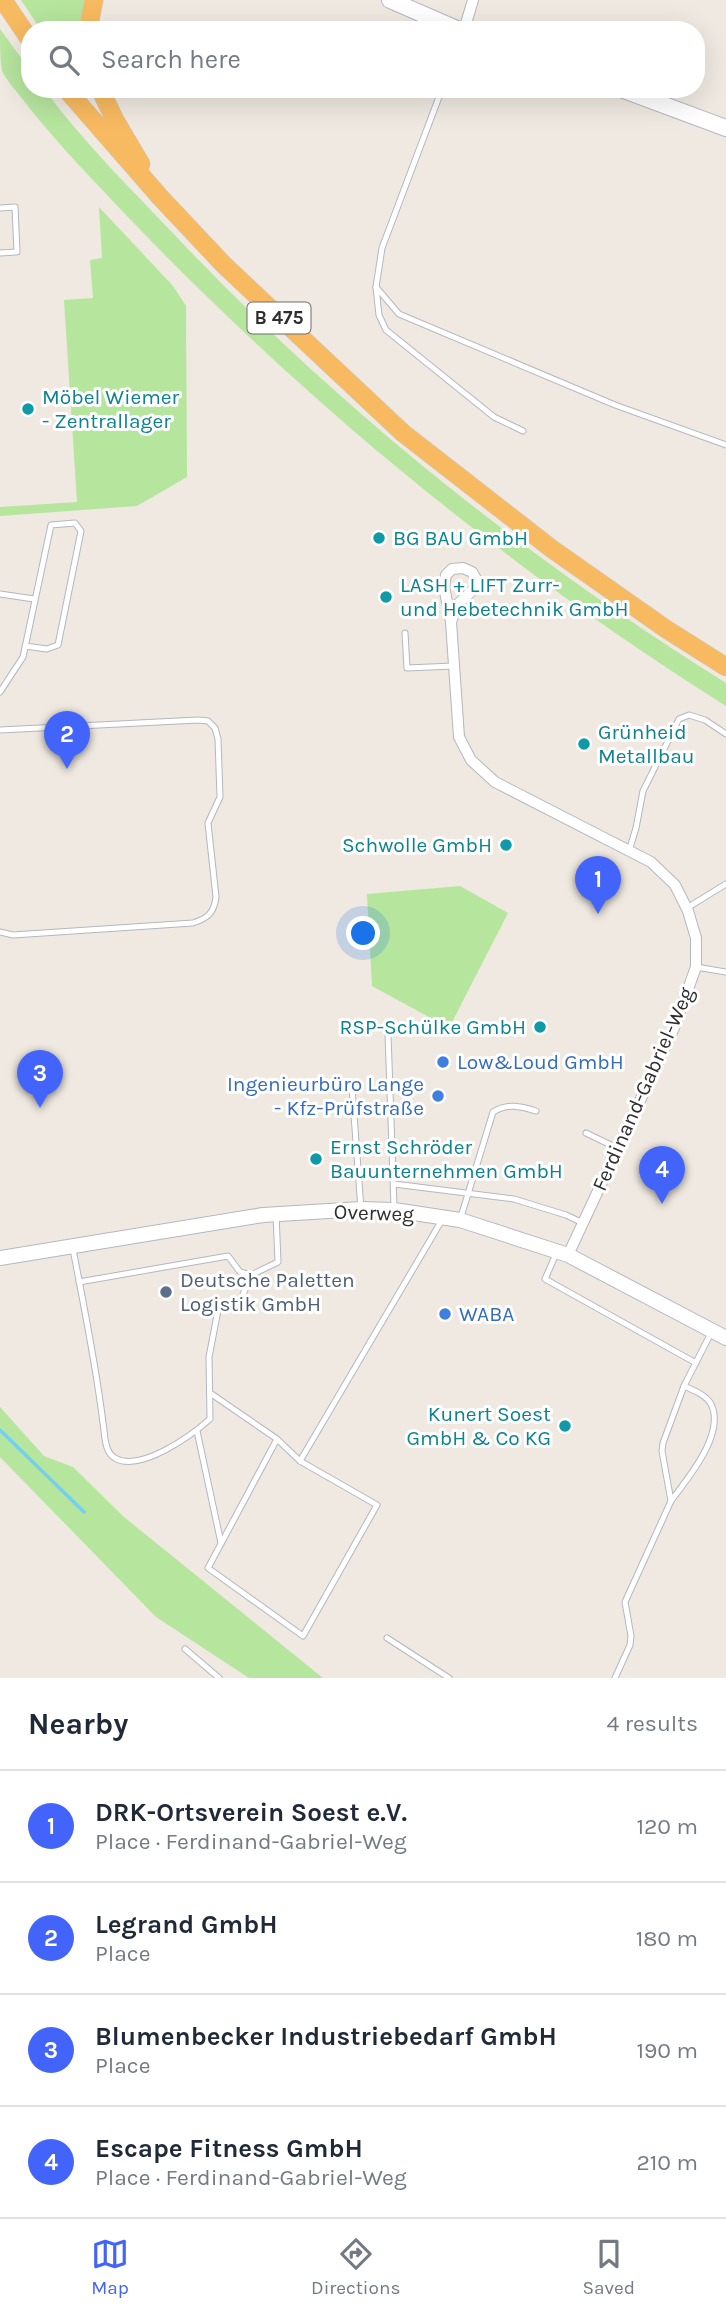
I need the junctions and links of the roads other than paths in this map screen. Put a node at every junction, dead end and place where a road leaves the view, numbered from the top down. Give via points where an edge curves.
1 (3, 0) edge
2 (94, 0) edge
3 (390, 0) edge
4 (473, 0) edge
5 (90, 21) edge
6 (440, 21) edge
7 (465, 21) edge
8 (21, 27) edge
9 (74, 98) edge
10 (104, 98) edge
11 (439, 98) edge
12 (645, 98) edge
13 (726, 128) edge
14 (160, 197) junction
15 (0, 208) edge
16 (0, 253) edge
17 (376, 287) junction
18 (523, 431) dead end
19 (726, 445) edge
20 (0, 594) edge
21 (34, 600) junction
22 (452, 622) junction
23 (405, 633) dead end
24 (25, 646) junction
25 (454, 666) junction
26 (726, 667) edge
27 (0, 692) edge
28 (0, 730) edge
29 (726, 734) edge
30 (629, 851) junction
31 (726, 884) edge
32 (687, 908) junction
33 (0, 932) edge
34 (696, 967) junction
35 (726, 972) edge
36 (388, 1034) dead end
37 (352, 1088) dead end
38 (536, 1111) dead end
39 (586, 1133) dead end
40 (617, 1148) junction
41 (394, 1184) junction
42 (468, 1194) junction
43 (360, 1209) junction
44 (394, 1210) junction
45 (276, 1214) junction
46 (443, 1217) junction
47 (460, 1220) junction
48 (583, 1223) junction
49 (72, 1246) junction
50 (563, 1253) junction
51 (0, 1258) edge
52 (251, 1275) junction
53 (79, 1282) junction
54 (712, 1331) junction
55 (726, 1338) edge
56 (696, 1363) junction
57 (684, 1385) junction
58 (210, 1393) junction
59 (197, 1431) junction
60 (277, 1439) junction
61 (300, 1461) junction
62 (671, 1502) junction
63 (221, 1543) junction
64 (387, 1638) dead end
65 (185, 1649) dead end
66 (219, 1678) edge
67 (449, 1678) edge
68 (615, 1678) edge

1 - 8 highway
2 - 5 highway
3 - 6 main road
4 - 7 street
9 - 14 highway, B 475
10 - 14 highway
11 - 17 lane via 382,248
12 - 13 main road
14 - 26 highway, B 475 via 224,265 403,433 552,549
15 - 16 lane via 15,207 17,251
17 - 18 lane via 386,330 494,417
17 - 19 lane via 399,314 615,405
20 - 21 lane
21 - 24 lane
21 - 24 lane via 51,524 75,523 81,531 58,645 47,649
22 - 22 street, Ferdinand-Gabriel-Weg via 457,605 475,588 472,572 463,568 446,575 444,587
22 - 25 street, Ferdinand-Gabriel-Weg
23 - 25 lane via 407,668
24 - 27 lane
25 - 30 street, Ferdinand-Gabriel-Weg via 459,737 471,760 495,782
28 - 33 lane via 208,721 218,738 220,797 208,823 216,897 206,919 13,935
29 - 30 lane via 705,720 689,715 680,719 643,791
30 - 32 street, Ferdinand-Gabriel-Weg via 651,862 675,885
31 - 32 lane
32 - 34 street, Ferdinand-Gabriel-Weg via 696,938
34 - 35 lane
34 - 40 street, Ferdinand-Gabriel-Weg via 674,1028
36 - 41 lane
37 - 43 lane
38 - 42 lane via 511,1106 493,1112
39 - 40 lane
40 - 48 street, Ferdinand-Gabriel-Weg
41 - 42 lane
41 - 44 lane
42 - 47 lane
42 - 48 lane via 514,1199
43 - 44 street, Overweg
43 - 45 street, Overweg
44 - 46 street, Overweg
45 - 49 street, Overweg
45 - 52 lane via 278,1262
46 - 47 street, Overweg
46 - 61 lane
47 - 50 street, Overweg
48 - 50 street, Ferdinand-Gabriel-Weg
49 - 51 street, Overweg
49 - 53 lane
50 - 54 street, Overweg
50 - 56 lane via 545,1279
52 - 53 lane via 240,1272 228,1256
52 - 58 lane via 242,1297 218,1310 209,1357
53 - 59 lane via 107,1449 115,1458 129,1461 178,1445
54 - 55 street, Overweg
54 - 56 lane
56 - 57 lane
57 - 62 lane via 662,1451
57 - 62 lane via 707,1398 715,1424 702,1458
58 - 59 lane via 210,1419
58 - 60 lane
59 - 63 lane
60 - 61 lane
60 - 63 lane
61 - 63 lane via 377,1505 303,1636 208,1568
62 - 68 lane via 625,1602 630,1645
64 - 67 lane
65 - 66 lane

